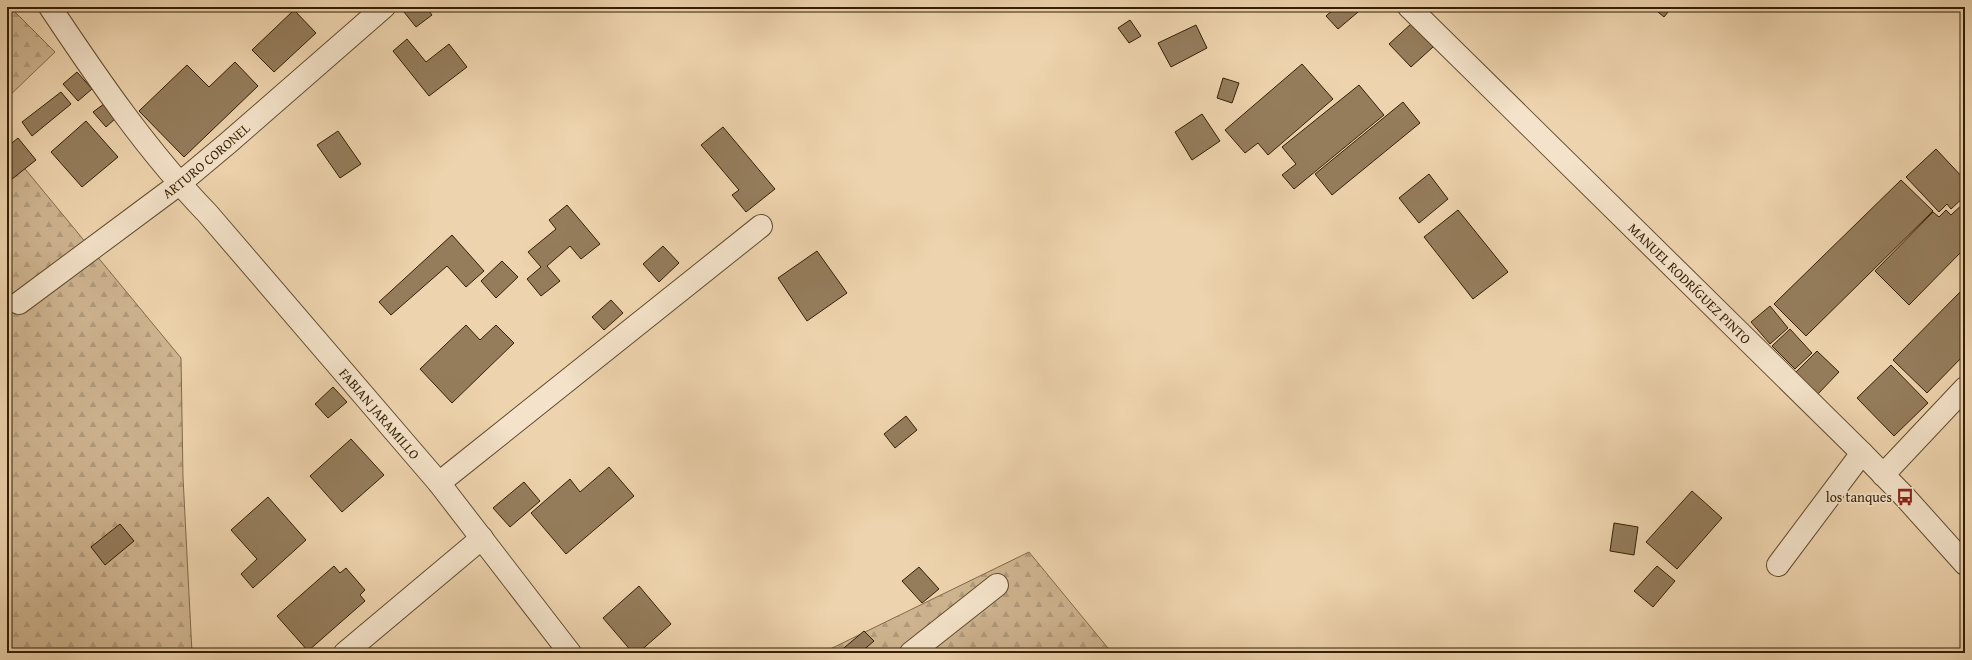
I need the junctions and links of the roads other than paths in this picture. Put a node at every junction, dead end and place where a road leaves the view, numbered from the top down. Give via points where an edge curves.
1 (50, 7) edge
2 (384, 7) edge
3 (1409, 7) edge
4 (179, 184) junction
5 (761, 226) dead end
6 (19, 303) dead end
7 (1965, 388) edge
8 (1862, 453) junction
9 (1883, 475) junction
10 (439, 483) junction
11 (482, 538) junction
12 (1965, 564) edge
13 (1778, 565) dead end
14 (997, 585) dead end
15 (345, 653) edge
16 (570, 653) edge
17 (911, 653) edge

1 - 4 street, FABIAN JARAMILLO via 100,82
2 - 4 street, ARTURO CORONEL
3 - 8 street, MANUEL RODRÍGUEZ PINTO
4 - 6 street, ARTURO CORONEL
4 - 10 street, FABIAN JARAMILLO via 208,214
5 - 10 street
7 - 9 street
8 - 9 street, MANUEL RODRÍGUEZ PINTO
8 - 13 street
9 - 12 street, MANUEL RODRÍGUEZ PINTO
10 - 11 street, FABIAN JARAMILLO
11 - 15 street
11 - 16 street, FABIAN JARAMILLO
14 - 17 street

